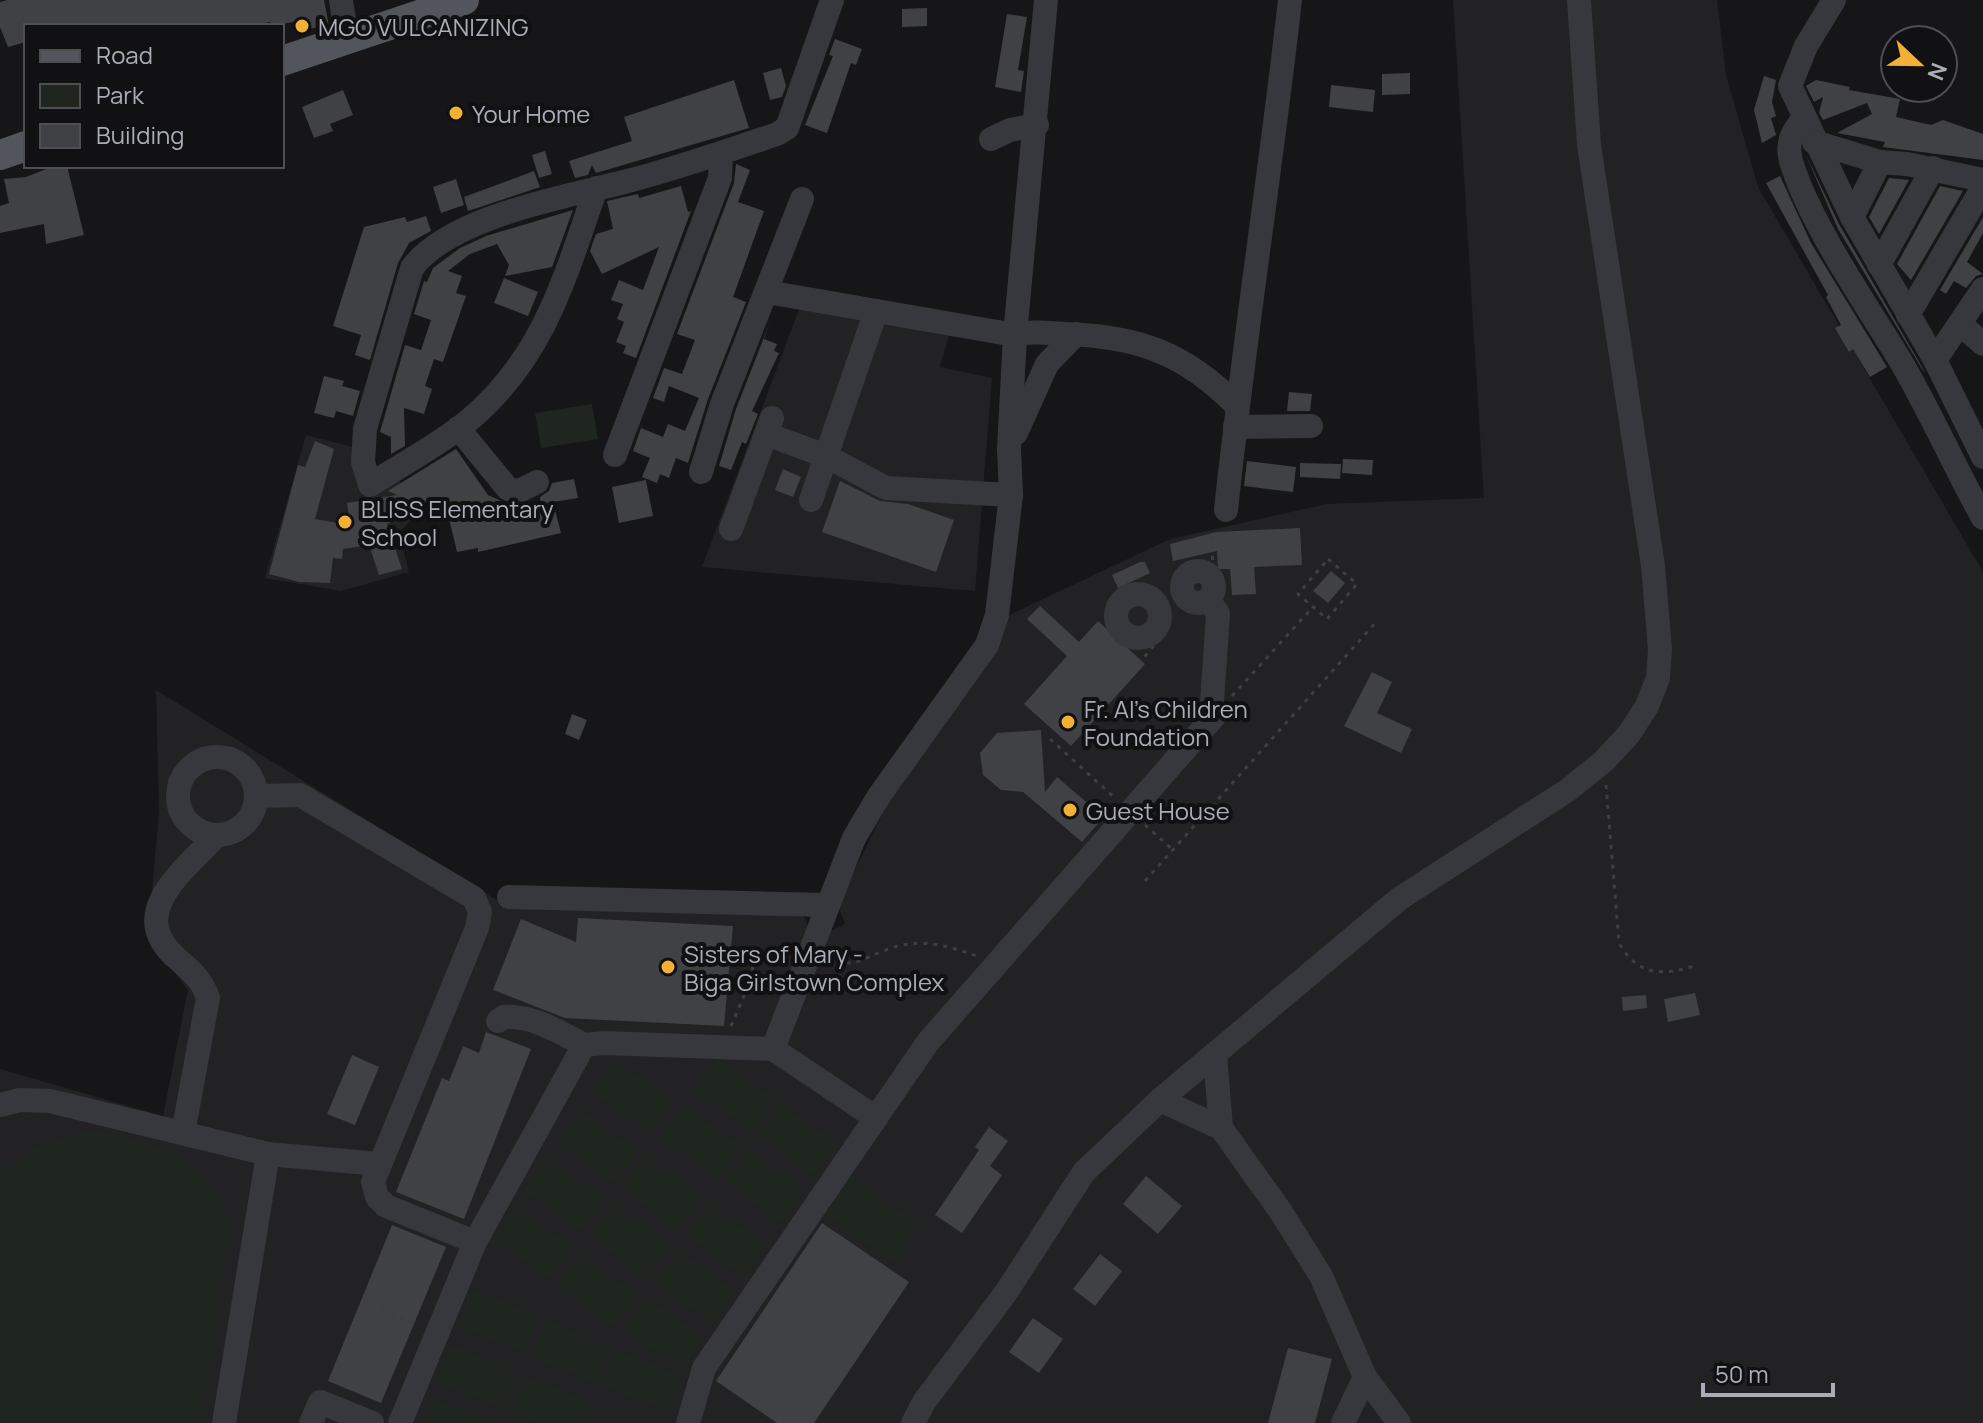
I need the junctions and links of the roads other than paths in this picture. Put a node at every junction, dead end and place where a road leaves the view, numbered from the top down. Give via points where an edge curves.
1 (341, 0) edge
2 (464, 0) edge
3 (832, 0) edge
4 (1046, 0) edge
5 (1290, 0) edge
6 (1579, 0) edge
7 (1834, 0) edge
8 (347, 40) junction
9 (284, 60) edge
10 (1805, 118) junction
11 (1037, 125) junction
12 (991, 139) dead end
13 (1814, 142) junction
14 (24, 147) edge
15 (721, 153) junction
16 (0, 155) edge
17 (1880, 162) junction
18 (1933, 168) junction
19 (1983, 180) edge
20 (1983, 187) edge
21 (596, 188) junction
22 (802, 199) dead end
23 (1852, 217) junction
24 (1879, 265) junction
25 (1983, 289) edge
26 (767, 292) junction
27 (876, 311) junction
28 (1908, 315) junction
29 (1960, 324) junction
30 (1076, 334) junction
31 (1015, 335) junction
32 (1983, 344) edge
33 (1935, 360) junction
34 (1236, 416) junction
35 (1311, 426) dead end
36 (458, 428) junction
37 (1009, 449) junction
38 (615, 455) dead end
39 (826, 456) junction
40 (1983, 457) edge
41 (701, 472) dead end
42 (537, 482) dead end
43 (1011, 495) junction
44 (811, 500) dead end
45 (1979, 503) edge
46 (1226, 510) dead end
47 (731, 529) dead end
48 (1186, 584) junction
49 (1136, 595) junction
50 (1157, 619) junction
51 (257, 796) junction
52 (216, 836) junction
53 (509, 897) dead end
54 (826, 905) junction
55 (498, 1021) dead end
56 (584, 1045) junction
57 (773, 1049) junction
58 (1215, 1055) junction
59 (1160, 1100) junction
60 (0, 1105) edge
61 (876, 1118) junction
62 (1221, 1128) junction
63 (183, 1133) junction
64 (268, 1154) junction
65 (379, 1164) junction
66 (475, 1242) junction
67 (1365, 1377) junction
68 (224, 1423) edge
69 (311, 1423) edge
70 (372, 1423) edge
71 (400, 1423) edge
72 (688, 1423) edge
73 (913, 1423) edge
74 (1343, 1423) edge
75 (1399, 1423) edge

1 - 8 street
2 - 8 main road
3 - 15 street via 787,128
4 - 11 street
5 - 34 street
6 - 58 street via 1589,145 1653,566 1658,678 1629,734 1604,761 1399,899
7 - 10 street via 1790,86
8 - 9 main road
10 - 13 street
10 - 45 street via 1795,128 1790,147 1810,204
11 - 12 street
11 - 31 street
13 - 17 street
13 - 23 street
14 - 16 main road
15 - 21 street
15 - 38 street via 720,178
17 - 18 street
17 - 23 street
18 - 19 street
18 - 24 street
20 - 28 street
21 - 36 street via 562,285 528,357 497,396
21 - 36 street via 561,195 463,231 434,245 412,268 365,429 363,462 370,485
22 - 26 street
23 - 24 street
24 - 28 street
25 - 29 street
26 - 27 street
26 - 41 street
27 - 31 street
27 - 39 street
28 - 33 street
29 - 32 street
29 - 33 street
30 - 31 street via 1038,330
30 - 34 street via 1119,337 1191,365
30 - 37 street via 1047,364
31 - 37 street
33 - 40 street
34 - 35 street
34 - 46 street
36 - 42 street via 508,489 519,491
37 - 43 street
39 - 43 street via 886,488
39 - 44 street
39 - 47 street via 769,426
43 - 54 street via 997,615 987,645 879,796 854,838
48 - 49 street
48 - 50 street
48 - 61 street via 1194,604 1211,591 1218,613 1212,703 1216,714 928,1042
49 - 50 street via 1154,601
49 - 50 street via 1120,604 1116,613 1125,642 1139,638
51 - 52 street via 244,824
51 - 52 street via 251,775 235,760 213,756 187,770 177,795 182,814 196,830
51 - 65 street via 300,795 474,898 480,912
52 - 63 street via 158,901 154,924 164,947 204,984 208,998
53 - 54 street
54 - 57 street
55 - 56 street via 522,1018
56 - 57 street
56 - 66 street
57 - 61 street
58 - 59 street
58 - 62 street
59 - 62 street
59 - 73 street via 1084,1172
60 - 63 street via 50,1101
61 - 72 street via 704,1368
62 - 67 street via 1321,1276
63 - 64 street
64 - 65 street
64 - 68 street
65 - 66 street via 373,1182 386,1206
66 - 71 street
67 - 74 street
67 - 75 street
69 - 70 street via 320,1402

